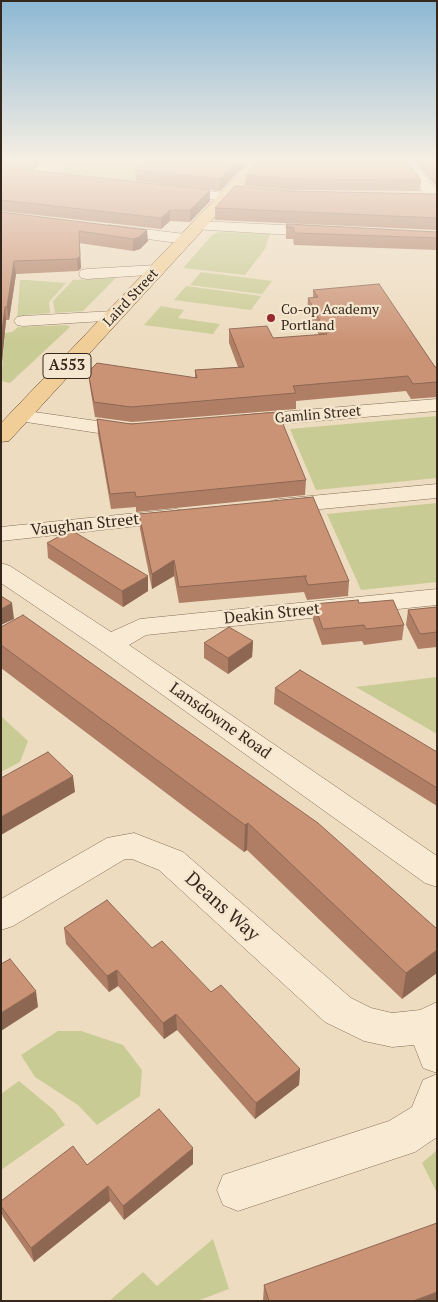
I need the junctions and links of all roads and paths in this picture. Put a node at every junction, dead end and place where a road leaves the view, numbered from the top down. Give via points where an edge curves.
1 (203, 221) edge
2 (198, 226) junction
3 (98, 229) edge
4 (340, 232) edge
5 (185, 239) junction
6 (157, 270) junction
7 (87, 274) dead end
8 (114, 316) junction
9 (23, 321) dead end
10 (437, 405) edge
11 (20, 416) junction
12 (225, 422) edge
13 (151, 428) edge
14 (1, 436) edge
15 (437, 491) edge
16 (253, 509) edge
17 (196, 514) edge
18 (1, 534) edge
19 (1, 571) edge
20 (437, 597) edge
21 (110, 644) junction
22 (437, 874) edge
23 (1, 916) edge
24 (434, 1033) edge
25 (437, 1093) edge
26 (238, 1190) dead end

1 - 2 main road, Laird Street / A553
2 - 4 street
2 - 5 main road, Laird Street / A553
3 - 5 street
5 - 6 main road, Laird Street / A553
6 - 7 street
6 - 8 main road, Laird Street / A553
8 - 9 street
8 - 11 main road, Laird Street / A553
10 - 12 street, Gamlin Street
11 - 13 street via 111,429
11 - 14 main road, Laird Street / A553
15 - 16 street
17 - 18 street, Vaughan Street
19 - 21 street, Lansdowne Road
20 - 21 street, Deakin Street via 140,627
21 - 22 street, Lansdowne Road
23 - 24 street, Deans Way via 119,847 134,846 171,861 338,1010 364,1024
25 - 26 street via 427,1120 400,1138

